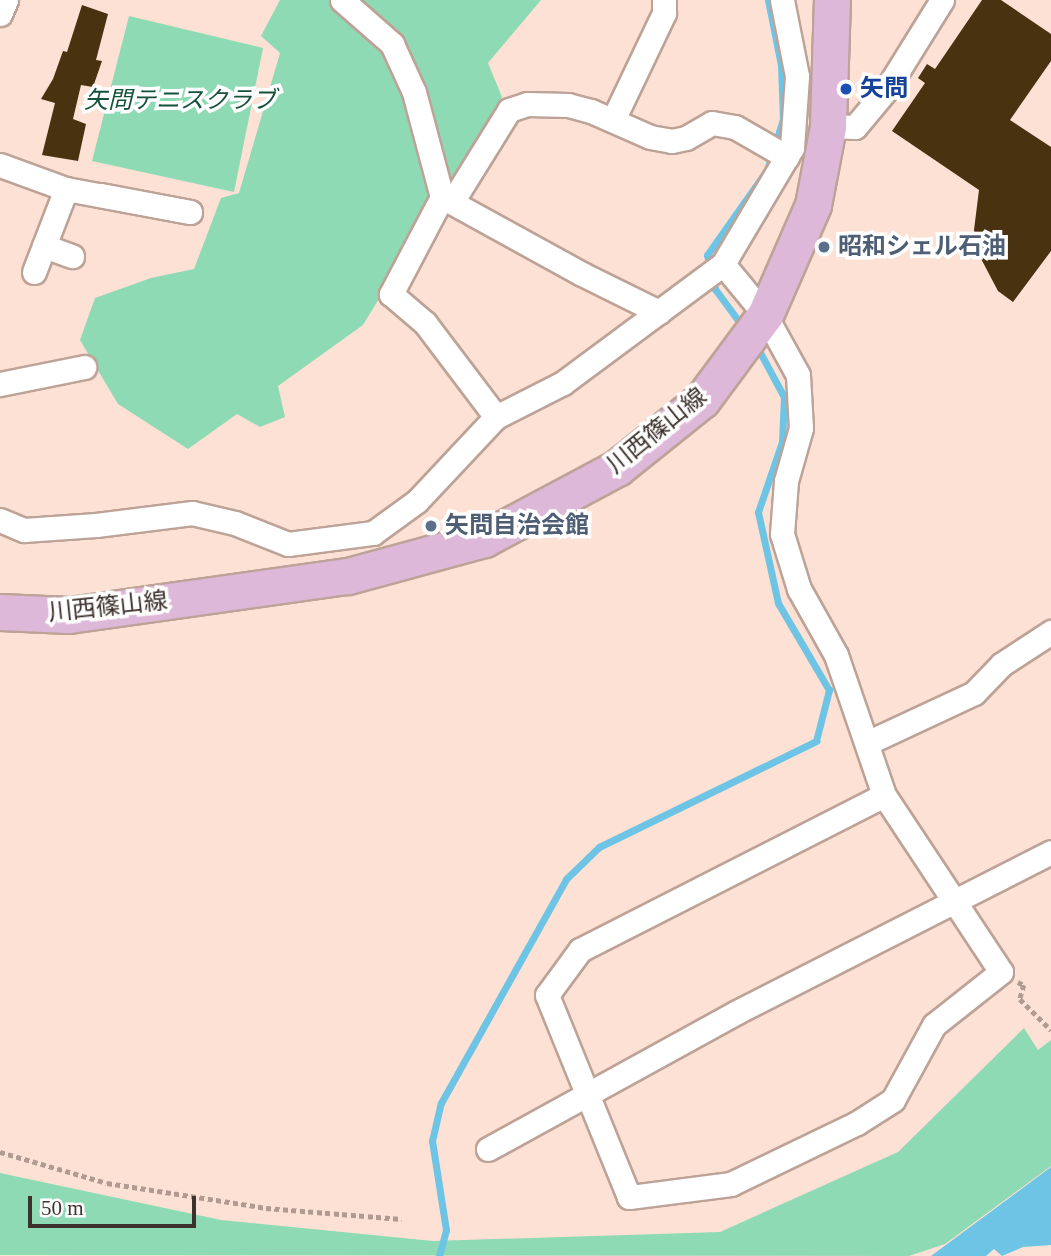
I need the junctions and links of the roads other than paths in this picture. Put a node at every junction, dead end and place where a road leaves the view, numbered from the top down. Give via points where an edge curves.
1 (6, 0) edge
2 (342, 0) edge
3 (664, 0) edge
4 (782, 0) edge
5 (832, 0) edge
6 (942, 0) edge
7 (0, 14) edge
8 (613, 120) junction
9 (828, 126) junction
10 (787, 157) junction
11 (0, 165) edge
12 (66, 189) junction
13 (100, 195) dead end
14 (447, 199) junction
15 (44, 246) junction
16 (72, 256) dead end
17 (723, 264) junction
18 (34, 272) dead end
19 (659, 312) junction
20 (765, 315) junction
21 (84, 366) dead end
22 (0, 384) edge
23 (496, 417) junction
24 (0, 520) edge
25 (0, 612) edge
26 (1051, 632) edge
27 (867, 743) junction
28 (884, 795) junction
29 (1051, 852) edge
30 (953, 901) junction
31 (587, 1094) junction
32 (488, 1149) dead end

1 - 7 street
2 - 14 street via 392,44 414,92
3 - 8 street via 664,13
4 - 10 street via 797,76 792,148
5 - 9 main road, 川西篠山線
6 - 9 street via 886,90 855,127
8 - 10 street via 650,137 672,141 712,123 736,127
8 - 14 street via 568,105 527,104 509,110
9 - 20 main road, 川西篠山線 via 813,205
10 - 17 street
11 - 12 street
12 - 13 street via 190,212
12 - 15 street
14 - 19 street
14 - 23 street via 391,294 425,323
15 - 16 street
15 - 18 street
17 - 19 street
17 - 20 street
19 - 23 street via 563,383
20 - 25 main road, 川西篠山線 via 702,400 617,468 484,539 348,576 69,615
20 - 27 street via 798,375 801,428 786,481 782,534 799,589 836,655
21 - 22 street
23 - 24 street via 416,500 373,533 288,544 235,523 191,513 24,530
26 - 27 street via 1002,664 974,693
27 - 28 street
28 - 30 street
28 - 31 street via 580,950 547,995
29 - 30 street
30 - 31 street
30 - 31 street via 1001,972 934,1025 893,1100 857,1123 731,1184 629,1198
31 - 32 street

